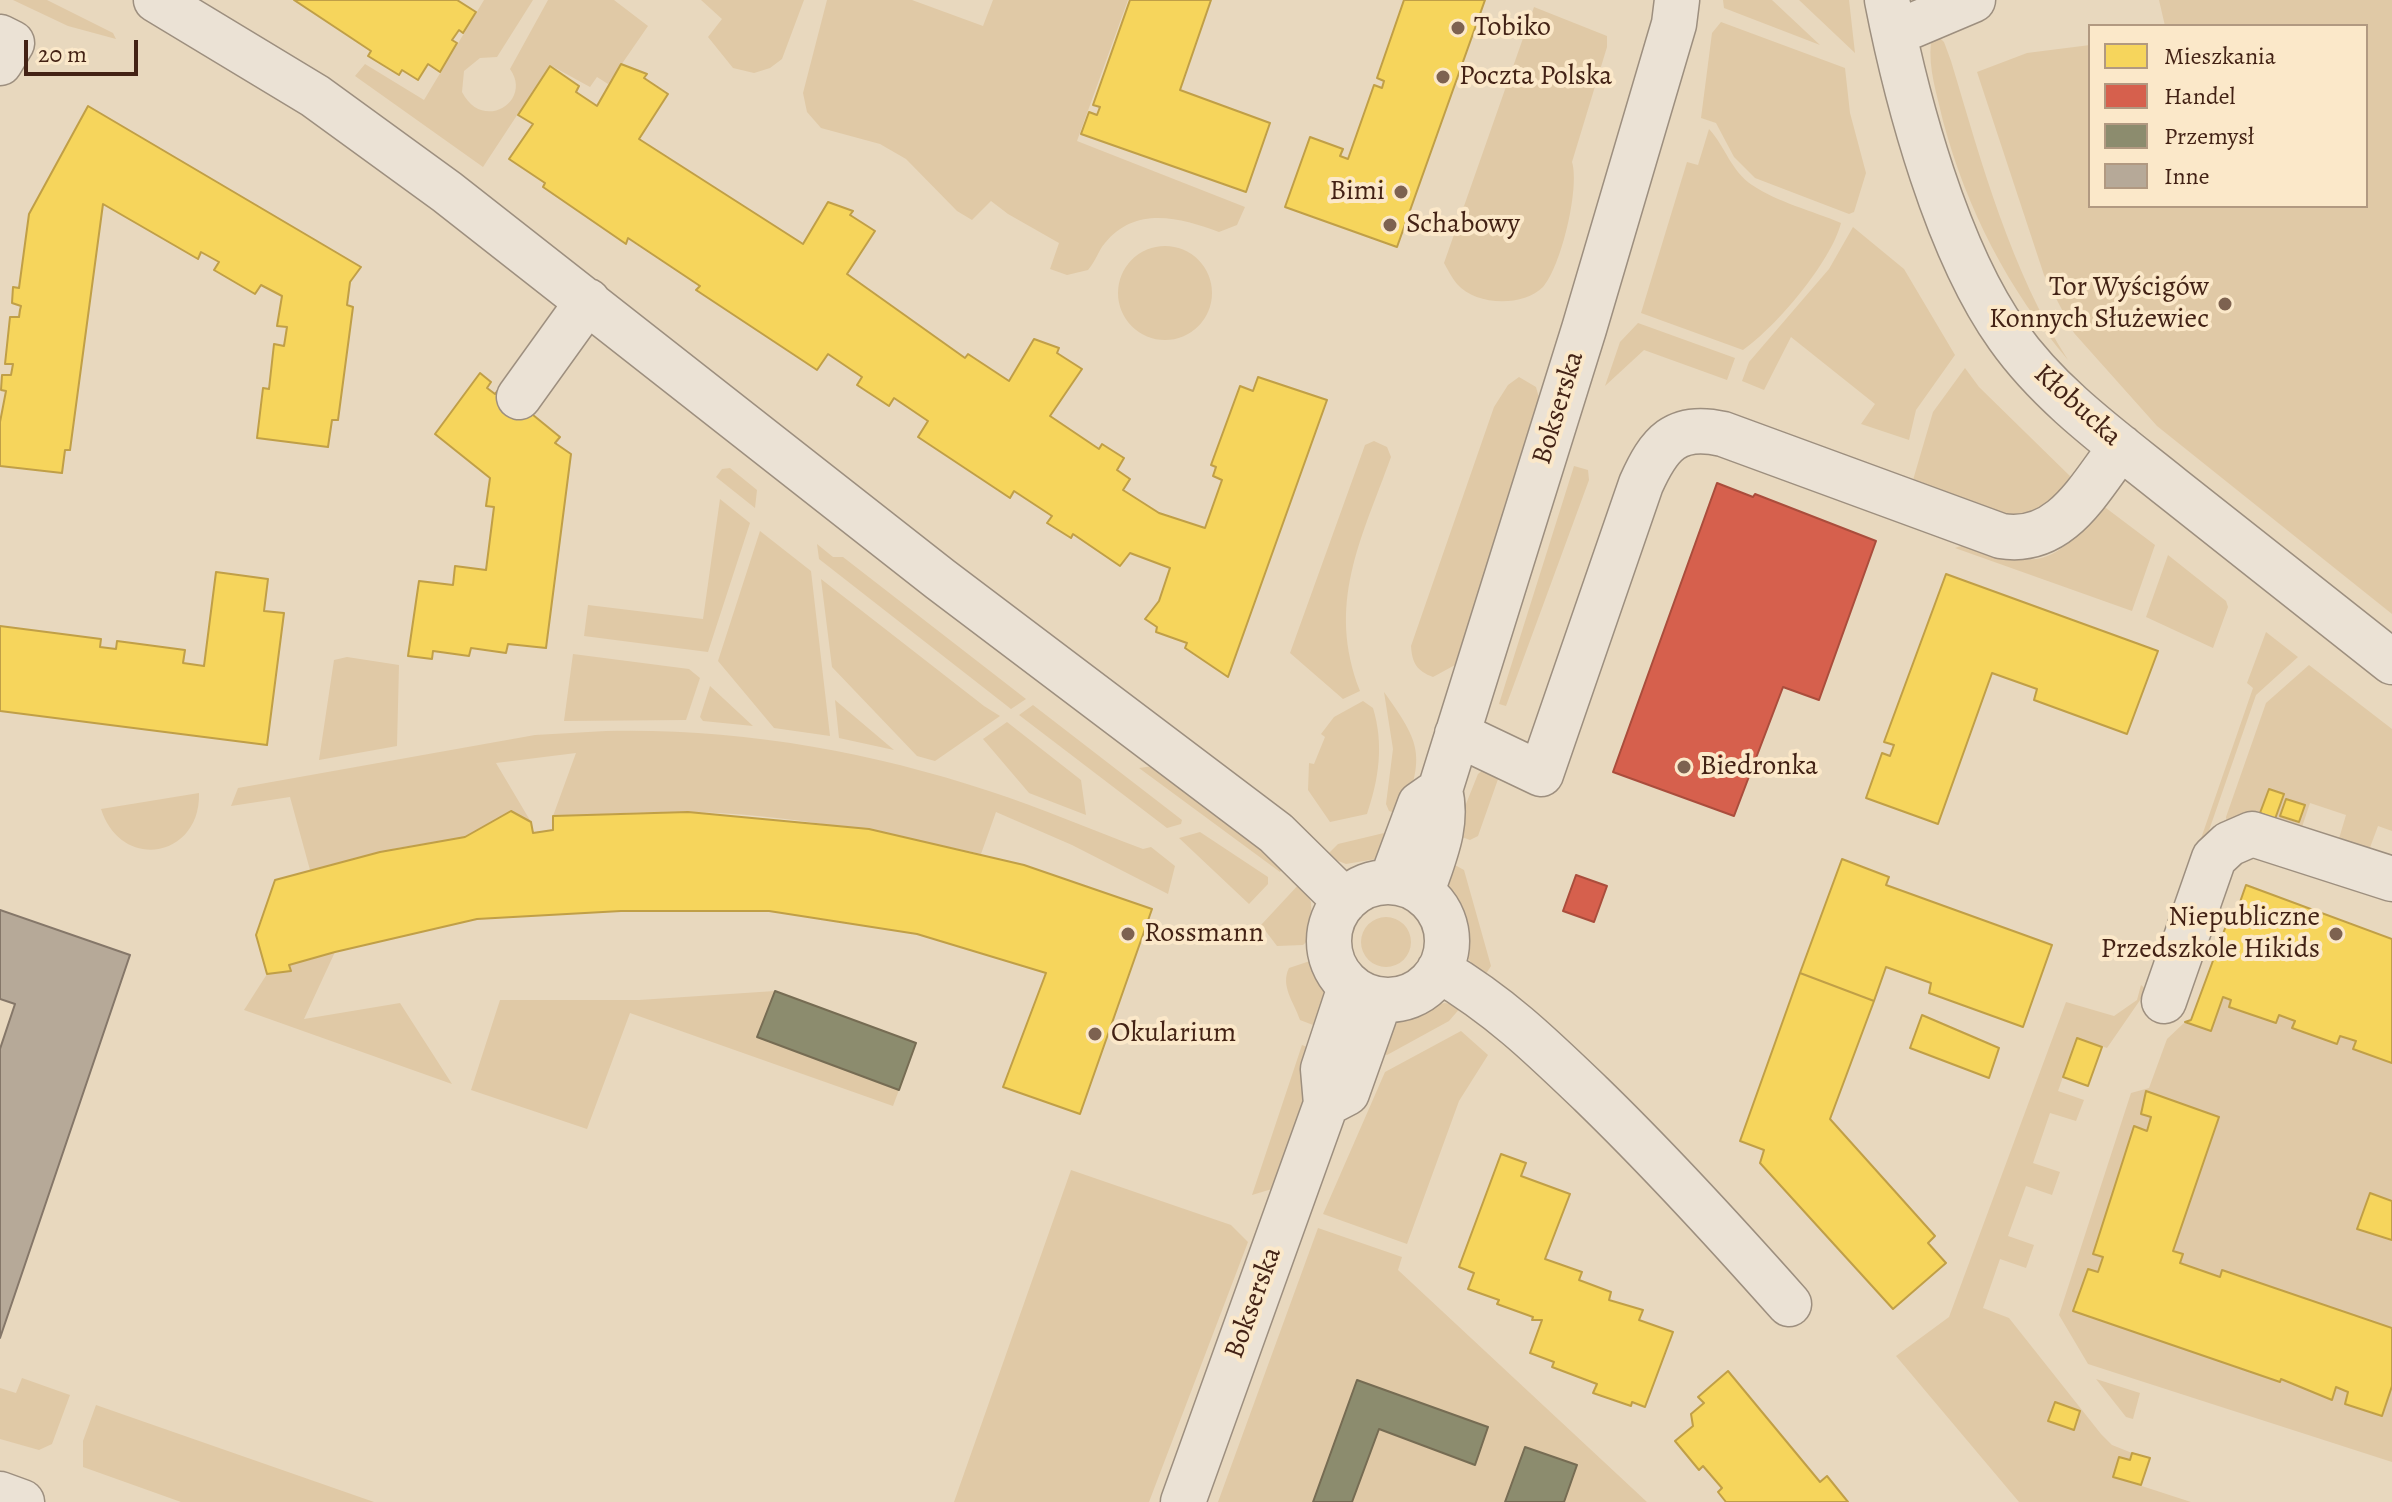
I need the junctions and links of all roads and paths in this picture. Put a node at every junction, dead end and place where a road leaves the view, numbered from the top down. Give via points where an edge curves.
1 (156, 0) edge
2 (1973, 0) edge
3 (1679, 8) edge
4 (1889, 9) edge
5 (0, 37) edge
6 (0, 63) edge
7 (588, 301) junction
8 (519, 397) dead end
9 (2121, 447) junction
10 (2392, 662) edge
11 (1457, 734) junction
12 (2392, 879) edge
13 (1407, 887) junction
14 (1345, 901) junction
15 (1439, 970) junction
16 (1365, 994) junction
17 (2164, 1001) dead end
18 (1789, 1304) dead end
19 (0, 1494) edge
20 (22, 1502) edge
21 (1183, 1502) edge

1 - 7 street via 315,96
2 - 4 street
3 - 11 street, Bokserska
4 - 9 street, Kłobucka via 1933,177 2006,334 2030,365
5 - 6 street via 12,43
7 - 8 street
7 - 14 street via 940,579 1276,833
9 - 10 street, Kłobucka
9 - 11 street via 2062,522 2023,540 1723,434 1699,429 1669,440 1641,484 1541,774
11 - 13 street, Bokserska via 1440,790 1420,804
12 - 17 street via 2252,834 2229,844 2214,858
13 - 14 street via 1366,887
13 - 15 street via 1434,903 1447,934
14 - 16 street via 1332,924 1329,950 1337,971
15 - 16 street via 1432,982 1399,1000
15 - 18 street via 1501,1009 1546,1050 1653,1154
16 - 21 street, Bokserska via 1323,1069 1326,1104
19 - 20 street

